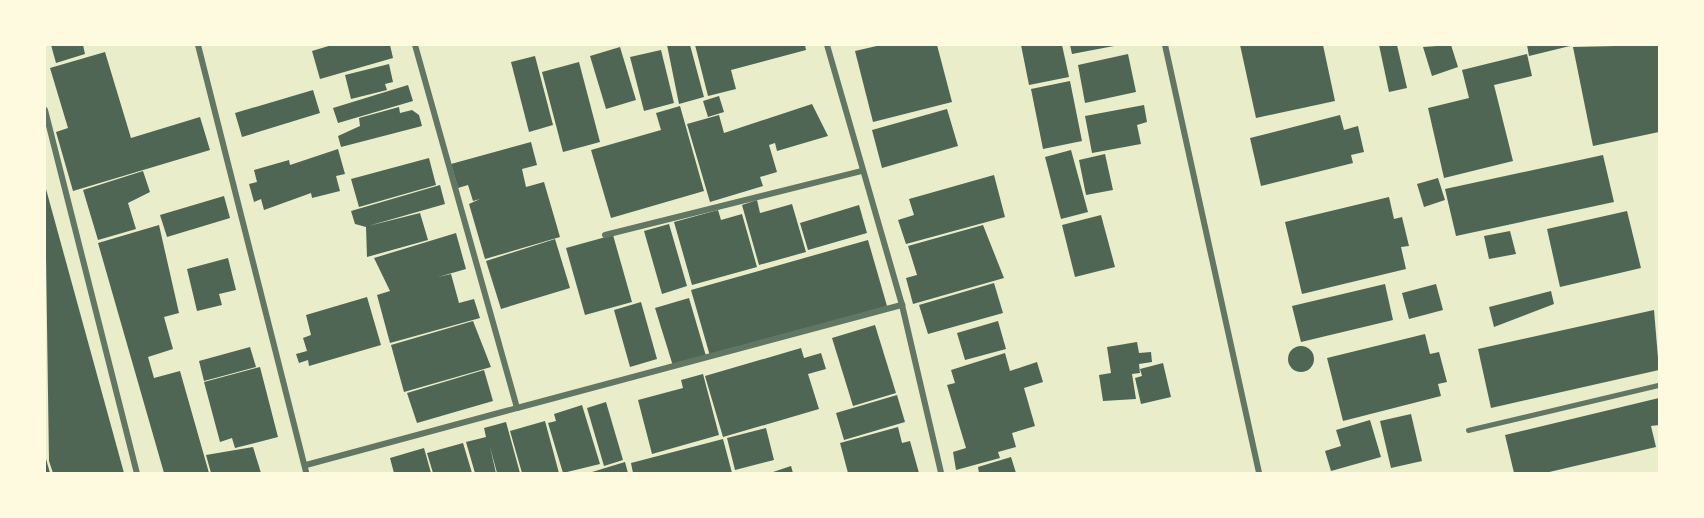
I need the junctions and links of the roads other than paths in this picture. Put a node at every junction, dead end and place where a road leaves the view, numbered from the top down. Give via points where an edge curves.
1 (198, 45) edge
2 (415, 45) edge
3 (827, 45) edge
4 (1165, 45) edge
5 (45, 110) edge
6 (862, 171) junction
7 (605, 235) dead end
8 (902, 305) junction
9 (1659, 385) edge
10 (518, 408) junction
11 (1468, 430) dead end
12 (306, 465) junction
13 (137, 473) edge
14 (306, 473) edge
15 (941, 473) edge
16 (1260, 473) edge

1 - 12 street
2 - 10 street
3 - 6 street
4 - 16 street
5 - 13 street
6 - 7 street
6 - 8 street
8 - 10 street
8 - 15 street
9 - 11 lane
10 - 12 street
12 - 14 street

